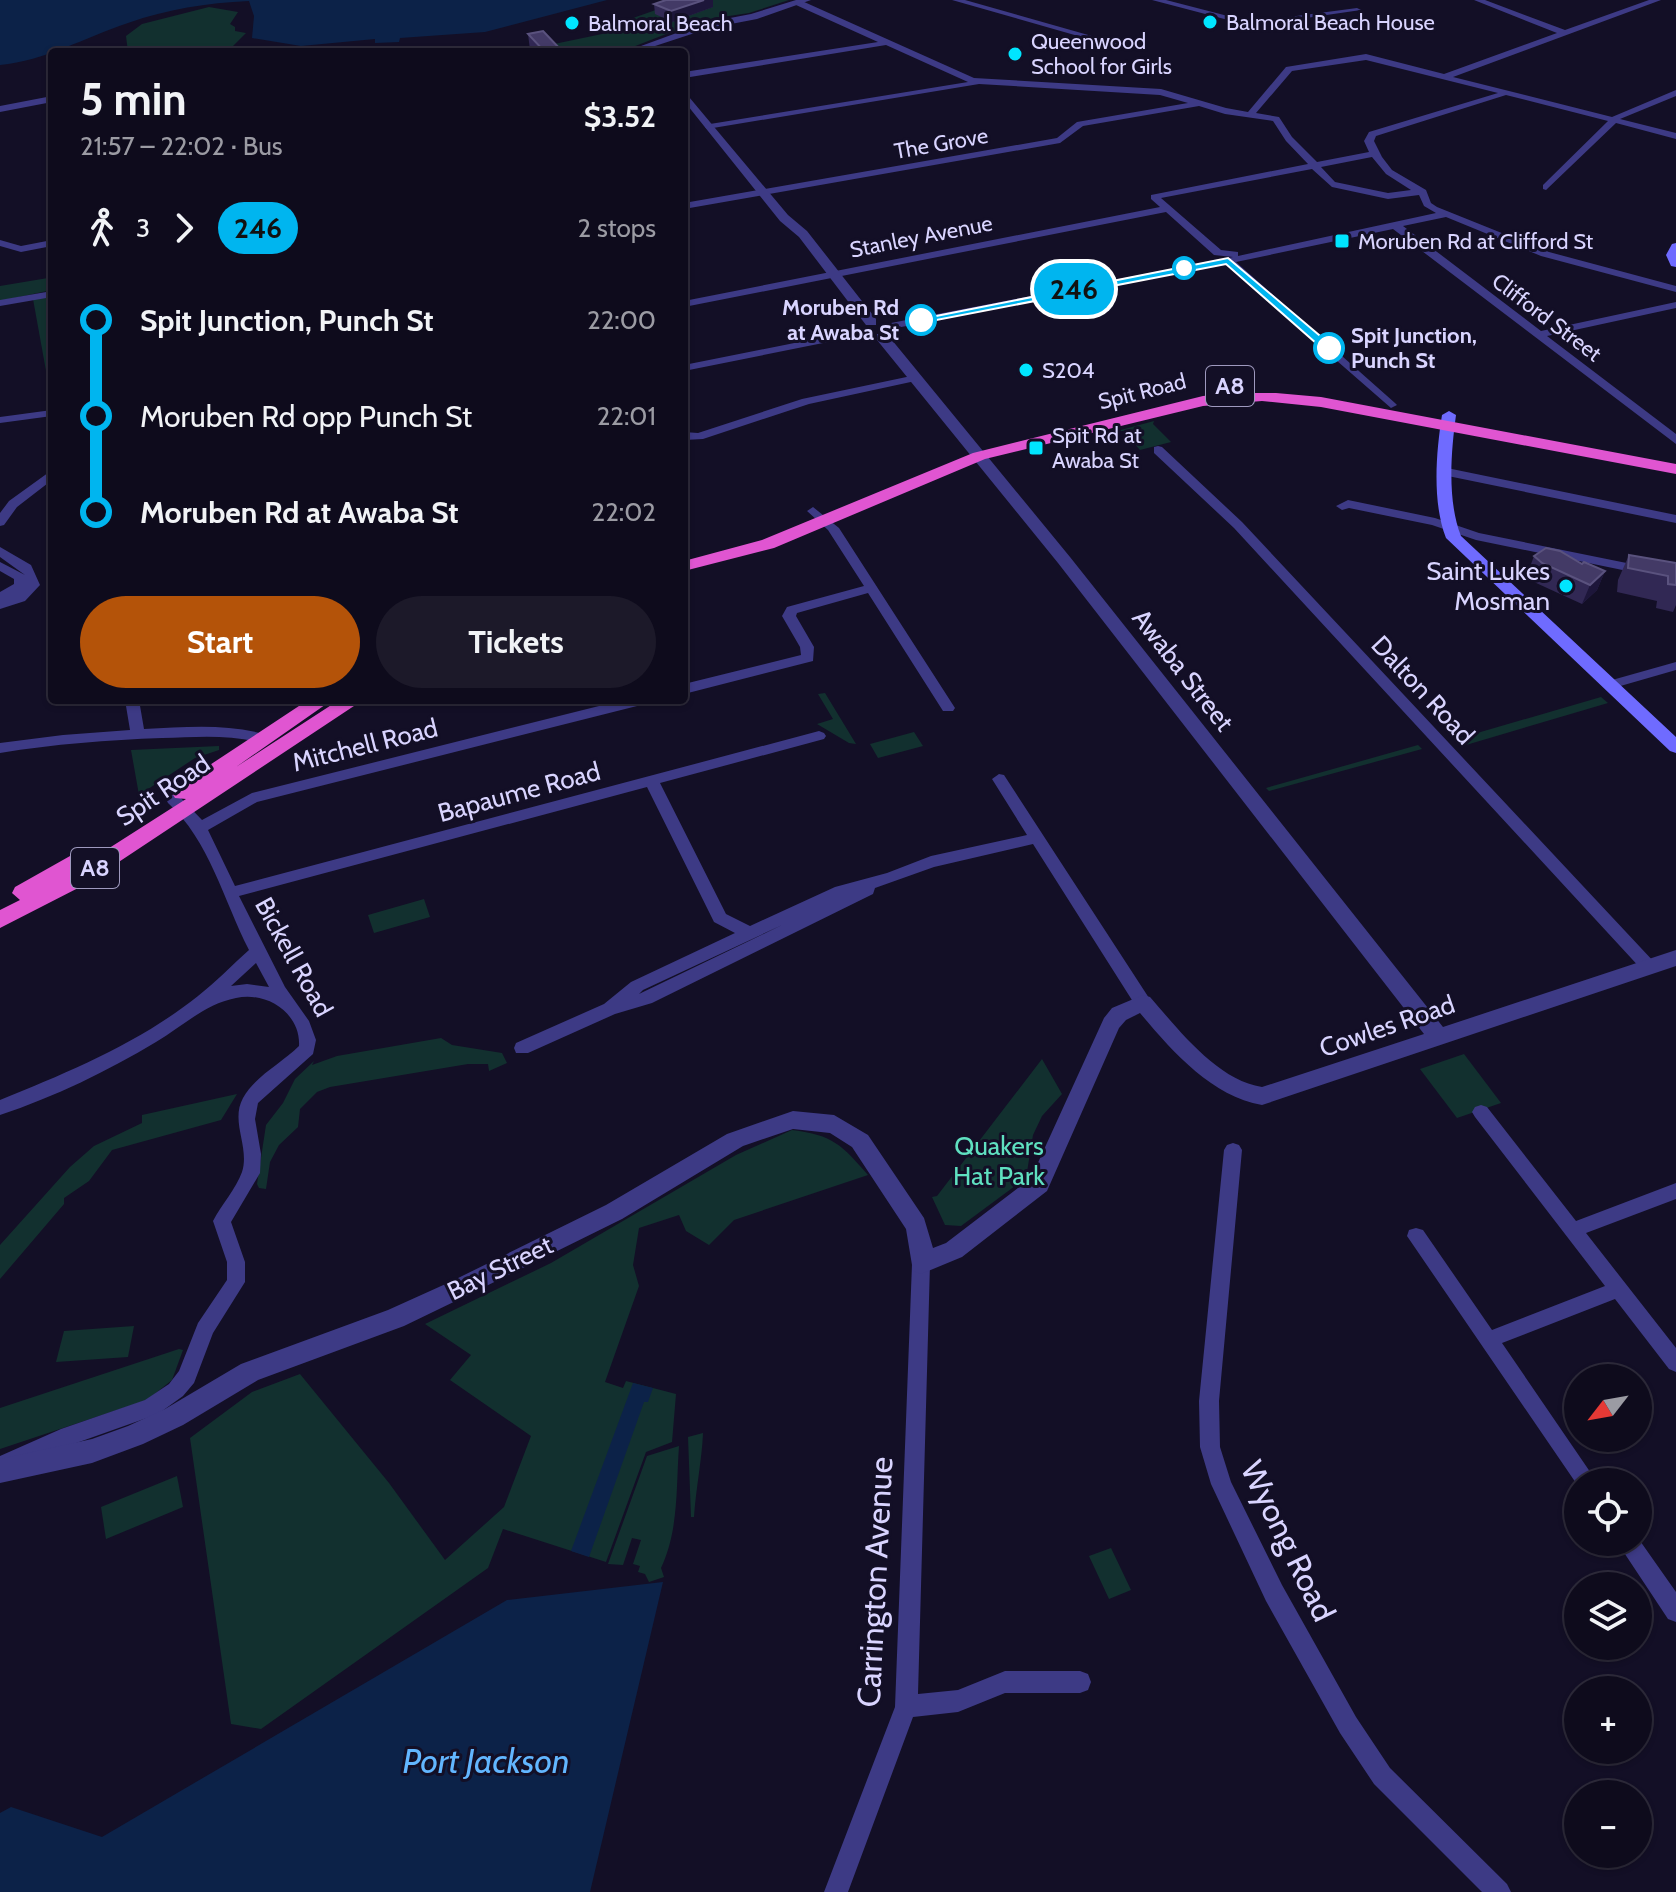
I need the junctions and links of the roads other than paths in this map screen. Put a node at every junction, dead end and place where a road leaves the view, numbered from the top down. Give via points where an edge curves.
1 (956, 0) edge
2 (1156, 0) edge
3 (1465, 0) edge
4 (1478, 0) edge
5 (1657, 0) edge
6 (802, 1) edge
7 (1357, 10) dead end
8 (1528, 18) junction
9 (1564, 33) junction
10 (887, 43) junction
11 (1116, 44) dead end
12 (649, 48) edge
13 (1329, 56) dead end
14 (688, 74) edge
15 (1447, 76) junction
16 (984, 82) junction
17 (1505, 91) junction
18 (1676, 93) edge
19 (48, 98) edge
20 (688, 99) edge
21 (1199, 103) junction
22 (0, 107) edge
23 (1245, 113) junction
24 (1615, 119) junction
25 (710, 127) junction
26 (1676, 136) edge
27 (1374, 154) junction
28 (1314, 166) junction
29 (1546, 187) dead end
30 (763, 192) junction
31 (1423, 192) junction
32 (688, 205) edge
33 (1167, 209) junction
34 (1447, 214) junction
35 (1395, 225) junction
36 (0, 233) edge
37 (1347, 235) junction
38 (48, 242) edge
39 (0, 243) edge
40 (48, 243) edge
41 (1676, 247) edge
42 (1228, 261) junction
43 (1676, 263) edge
44 (834, 274) junction
45 (1676, 289) edge
46 (48, 295) edge
47 (0, 303) edge
48 (688, 303) edge
49 (1676, 305) edge
50 (868, 327) junction
51 (887, 331) junction
52 (1538, 335) junction
53 (688, 367) edge
54 (916, 378) junction
55 (1391, 405) junction
56 (48, 414) edge
57 (0, 418) edge
58 (1448, 420) junction
59 (688, 436) edge
60 (1676, 440) edge
61 (1158, 450) dead end
62 (975, 451) junction
63 (1676, 459) edge
64 (1676, 469) edge
65 (1447, 472) junction
66 (48, 473) edge
67 (48, 475) edge
68 (0, 503) edge
69 (820, 516) junction
70 (1676, 519) edge
71 (0, 522) edge
72 (1448, 529) junction
73 (0, 551) edge
74 (688, 551) edge
75 (688, 565) edge
76 (0, 566) edge
77 (1676, 577) edge
78 (873, 588) junction
79 (0, 597) edge
80 (0, 605) edge
81 (1676, 666) edge
82 (1610, 685) junction
83 (688, 688) edge
84 (133, 704) edge
85 (316, 704) edge
86 (346, 704) edge
87 (574, 704) edge
88 (624, 704) edge
89 (948, 708) dead end
90 (579, 715) junction
91 (138, 734) junction
92 (819, 736) dead end
93 (262, 738) junction
94 (1676, 747) edge
95 (0, 748) edge
96 (999, 779) dead end
97 (652, 782) junction
98 (180, 803) junction
99 (200, 828) junction
100 (1037, 838) junction
101 (891, 878) junction
102 (230, 893) junction
103 (0, 903) edge
104 (0, 920) edge
105 (749, 933) junction
106 (257, 952) junction
107 (1676, 958) edge
108 (1649, 967) junction
109 (284, 1001) junction
110 (1143, 1003) junction
111 (200, 1004) junction
112 (610, 1009) junction
113 (1439, 1038) junction
114 (522, 1048) dead end
115 (0, 1108) edge
116 (1481, 1112) dead end
117 (1233, 1150) dead end
118 (1676, 1191) edge
119 (1573, 1230) junction
120 (1416, 1236) dead end
121 (921, 1264) junction
122 (1618, 1289) junction
123 (1488, 1340) junction
124 (1676, 1363) edge
125 (1577, 1468) edge
126 (0, 1469) edge
127 (1638, 1556) edge
128 (1676, 1611) edge
129 (1080, 1682) dead end
130 (906, 1707) junction
131 (836, 1892) edge
132 (1499, 1892) edge

1 - 11 street
2 - 7 street via 1251,24
3 - 8 street
4 - 8 street
5 - 9 street
6 - 10 street
6 - 12 street via 708,25
8 - 9 street
9 - 15 street
10 - 14 street
10 - 16 street
13 - 23 street via 1280,65
15 - 17 street
15 - 23 street via 1356,57 1289,69
16 - 21 street via 1161,92
16 - 25 street
17 - 24 street
17 - 27 street via 1372,134
18 - 24 street
19 - 22 street
20 - 25 street
21 - 23 street
21 - 30 street, The Grove via 1080,124 1060,140
23 - 28 street via 1276,119
24 - 26 street
24 - 29 street
25 - 30 street
27 - 28 street
27 - 31 street via 1391,175
28 - 31 street via 1336,185 1388,196
28 - 33 street via 1154,197
30 - 32 street, The Grove
30 - 44 street
31 - 34 street via 1429,206
33 - 37 street via 1218,253 1230,255
33 - 44 street, Stanley Avenue
34 - 35 street
34 - 45 street via 1545,254
35 - 37 street
35 - 52 street, Clifford Street
36 - 38 street via 21,242
37 - 42 street
39 - 40 street via 21,249
41 - 43 main road
42 - 51 street
42 - 55 street
44 - 48 street, Stanley Avenue
44 - 50 street
46 - 47 street
49 - 52 street
50 - 51 street
50 - 53 street
51 - 54 street, Awaba Street
52 - 60 street, Clifford Street
54 - 59 street via 806,401
54 - 62 street, Awaba Street
55 - 58 highway, Spit Road / A8
55 - 62 highway, Spit Road / A8 via 1275,386 1228,386
56 - 57 street
58 - 62 highway, Spit Road / A8 via 1280,396 1237,396
58 - 63 highway, Spit Road / A8
58 - 64 highway, Spit Road / A8
58 - 65 main road
61 - 108 street, Dalton Road via 1238,525
62 - 69 highway, Spit Road / A8
62 - 113 street, Awaba Street
65 - 70 street
65 - 72 main road
66 - 68 street via 35,476
67 - 71 street
69 - 74 highway, Spit Road / A8
69 - 75 highway, Spit Road / A8 via 752,550
69 - 78 street
72 - 72 street via 1360,513 1342,506 1435,522
72 - 77 street
72 - 82 main road
73 - 80 street via 25,564 34,585 20,598
76 - 79 street via 20,577 20,586
78 - 83 street via 792,610 789,616 808,658
78 - 89 street
81 - 82 street
82 - 94 main road
84 - 91 street
85 - 93 highway, Spit Road / A8
86 - 98 highway, Spit Road / A8
87 - 90 street
88 - 90 street, Mitchell Road
90 - 99 street, Mitchell Road via 252,798
91 - 93 street via 233,730
91 - 95 street
92 - 97 street, Bapaume Road
93 - 98 highway, Spit Road / A8
96 - 100 street
97 - 102 street, Bapaume Road
97 - 105 street via 720,918
98 - 99 street, Bickell Road
98 - 103 highway, Spit Road / A8
98 - 104 highway, Spit Road / A8 via 67,885
99 - 102 street, Bickell Road
100 - 101 street via 931,862
100 - 110 street
101 - 105 street via 840,891
101 - 112 street via 646,998
102 - 106 street, Bickell Road
105 - 112 street via 637,986
106 - 109 street, Bickell Road
106 - 111 street
107 - 108 street, Cowles Road
108 - 113 street, Cowles Road
109 - 111 street via 251,988
109 - 126 street, Bickell Road via 307,1030 307,1049 258,1091 247,1110 251,1173 222,1221 236,1262 236,1282 205,1329 187,1377 151,1407 61,1439
110 - 113 street, Cowles Road via 1193,1054 1251,1096 1270,1095
110 - 121 street via 1111,1024 1039,1184 954,1250
111 - 115 street via 105,1061
112 - 114 street
116 - 119 street
117 - 132 street, Wyong Road via 1209,1401 1210,1447 1221,1484 1281,1605 1366,1753 1399,1794
118 - 119 street
119 - 122 street
120 - 123 street
121 - 126 street, Bay Street via 916,1225 860,1141 834,1124 793,1120 735,1140 614,1212 396,1318 241,1376 134,1436 92,1451
121 - 130 street, Carrington Avenue
122 - 123 street
122 - 124 street
123 - 125 street
127 - 128 street
129 - 130 street via 1005,1682 958,1701
130 - 131 street, Carrington Avenue

